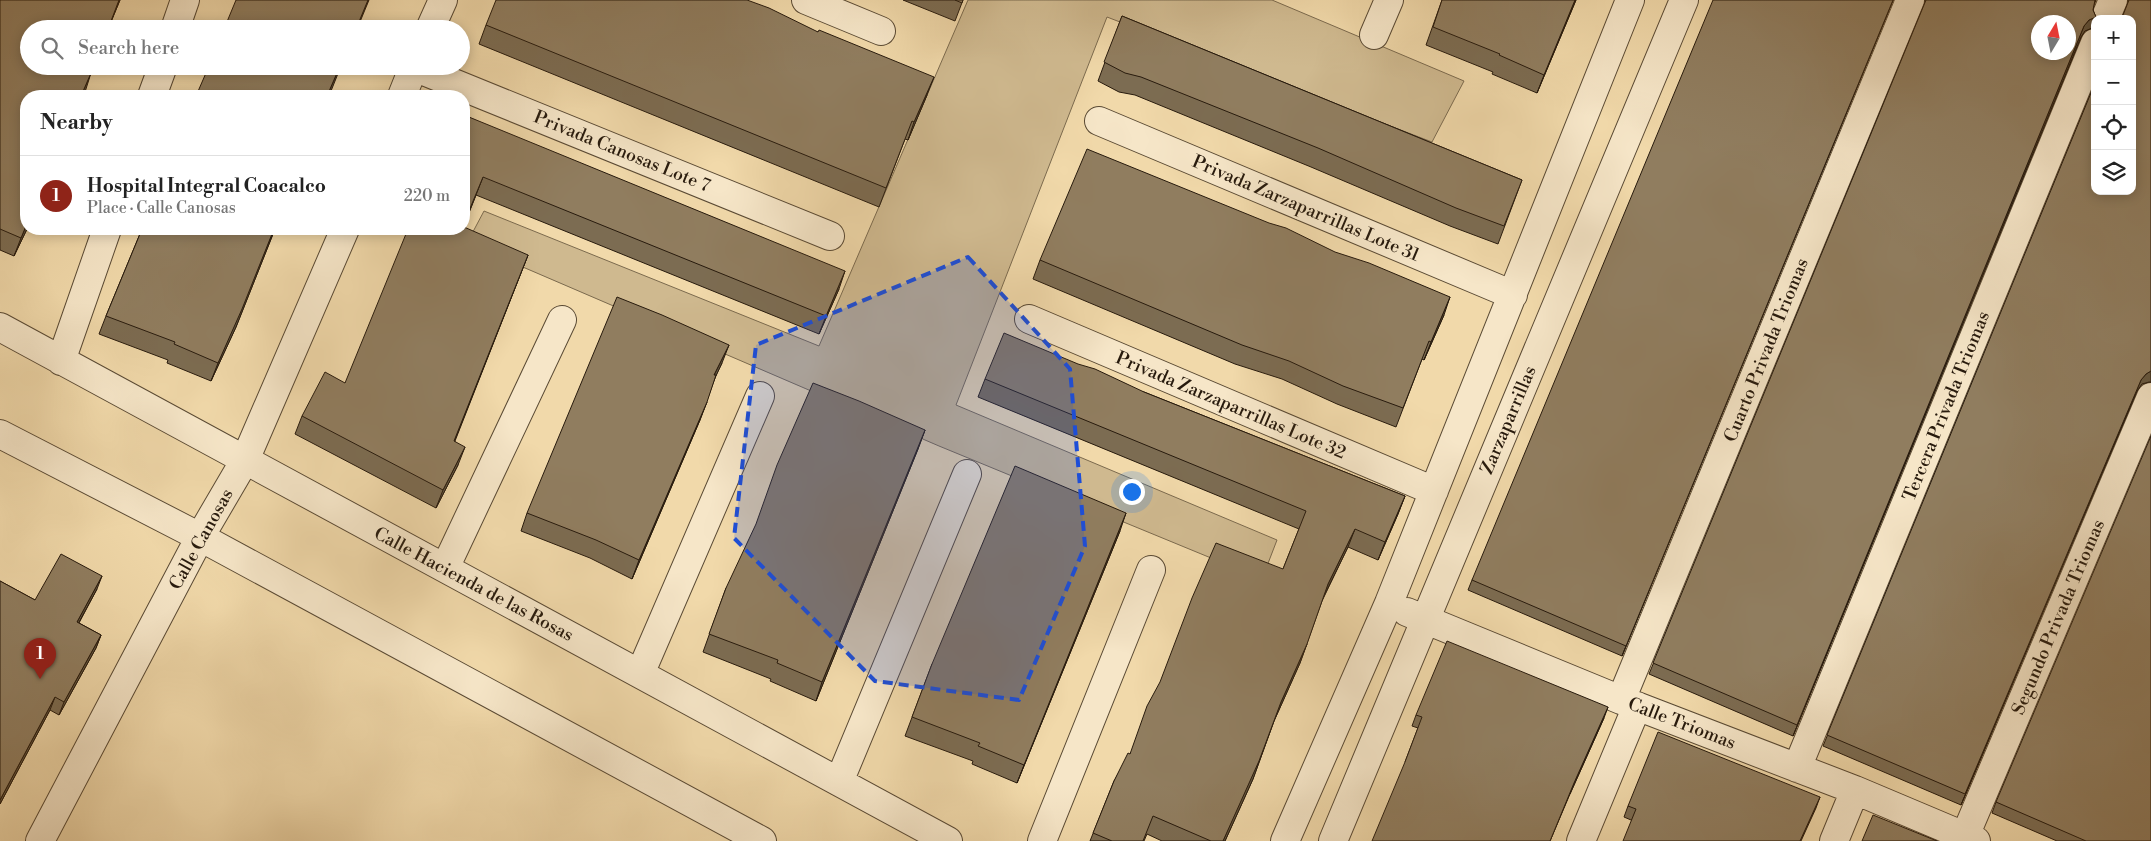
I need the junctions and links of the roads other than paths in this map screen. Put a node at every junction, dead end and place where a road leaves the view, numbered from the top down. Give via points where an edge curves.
1 (185, 0) edge
2 (443, 0) edge
3 (806, 0) edge
4 (1389, 0) edge
5 (1630, 0) edge
6 (1684, 0) edge
7 (1910, 0) edge
8 (2113, 0) edge
9 (2107, 15) edge
10 (179, 20) edge
11 (434, 20) edge
12 (880, 31) dead end
13 (1374, 36) dead end
14 (2091, 54) edge
15 (160, 75) edge
16 (410, 75) edge
17 (436, 75) edge
18 (154, 90) edge
19 (404, 90) edge
20 (1099, 121) dead end
21 (105, 235) edge
22 (342, 235) edge
23 (830, 236) dead end
24 (1513, 295) junction
25 (562, 320) dead end
26 (1029, 320) dead end
27 (0, 327) edge
28 (61, 361) junction
29 (760, 396) dead end
30 (2151, 397) edge
31 (0, 434) edge
32 (245, 460) junction
33 (967, 474) dead end
34 (1434, 491) junction
35 (200, 537) junction
36 (445, 568) junction
37 (1151, 570) dead end
38 (1388, 604) junction
39 (1424, 620) junction
40 (640, 674) junction
41 (1629, 703) junction
42 (1797, 768) junction
43 (839, 782) junction
44 (1855, 790) junction
45 (1971, 839) edge
46 (40, 841) edge
47 (762, 841) edge
48 (948, 841) edge
49 (1042, 841) edge
50 (1286, 841) edge
51 (1333, 841) edge
52 (1581, 841) edge
53 (1834, 841) edge

1 - 10 street
2 - 11 street
3 - 12 street
4 - 13 street
5 - 24 street
6 - 39 street, Zarzaparrillas
7 - 41 street, Cuarto Privada Triomas
8 - 9 street
14 - 42 street, Tercera Privada Triomas
15 - 18 street
16 - 19 street
17 - 23 street, Privada Canosas Lote 7
20 - 24 street, Privada Zarzaparrillas Lote 31
21 - 28 street
22 - 32 street, Calle Canosas
24 - 34 street
25 - 36 street
26 - 34 street, Privada Zarzaparrillas Lote 32
27 - 28 street, Calle Hacienda de las Rosas
28 - 32 street, Calle Hacienda de las Rosas
29 - 40 street
30 - 45 street, Segundo Privada Triomas
31 - 35 street
32 - 35 street, Calle Canosas
32 - 36 street, Calle Hacienda de las Rosas
33 - 43 street
34 - 38 street
35 - 46 street, Calle Canosas
35 - 47 street
36 - 40 street, Calle Hacienda de las Rosas
37 - 49 street
38 - 39 street, Calle Triomas
38 - 50 street
39 - 41 street, Calle Triomas
39 - 51 street, Zarzaparrillas
40 - 43 street, Calle Hacienda de las Rosas
41 - 42 street, Calle Triomas
41 - 52 street, Cuarto Privada Triomas
42 - 44 street, Calle Triomas
43 - 48 street, Calle Hacienda de las Rosas
44 - 45 street, Calle Triomas
44 - 53 street

